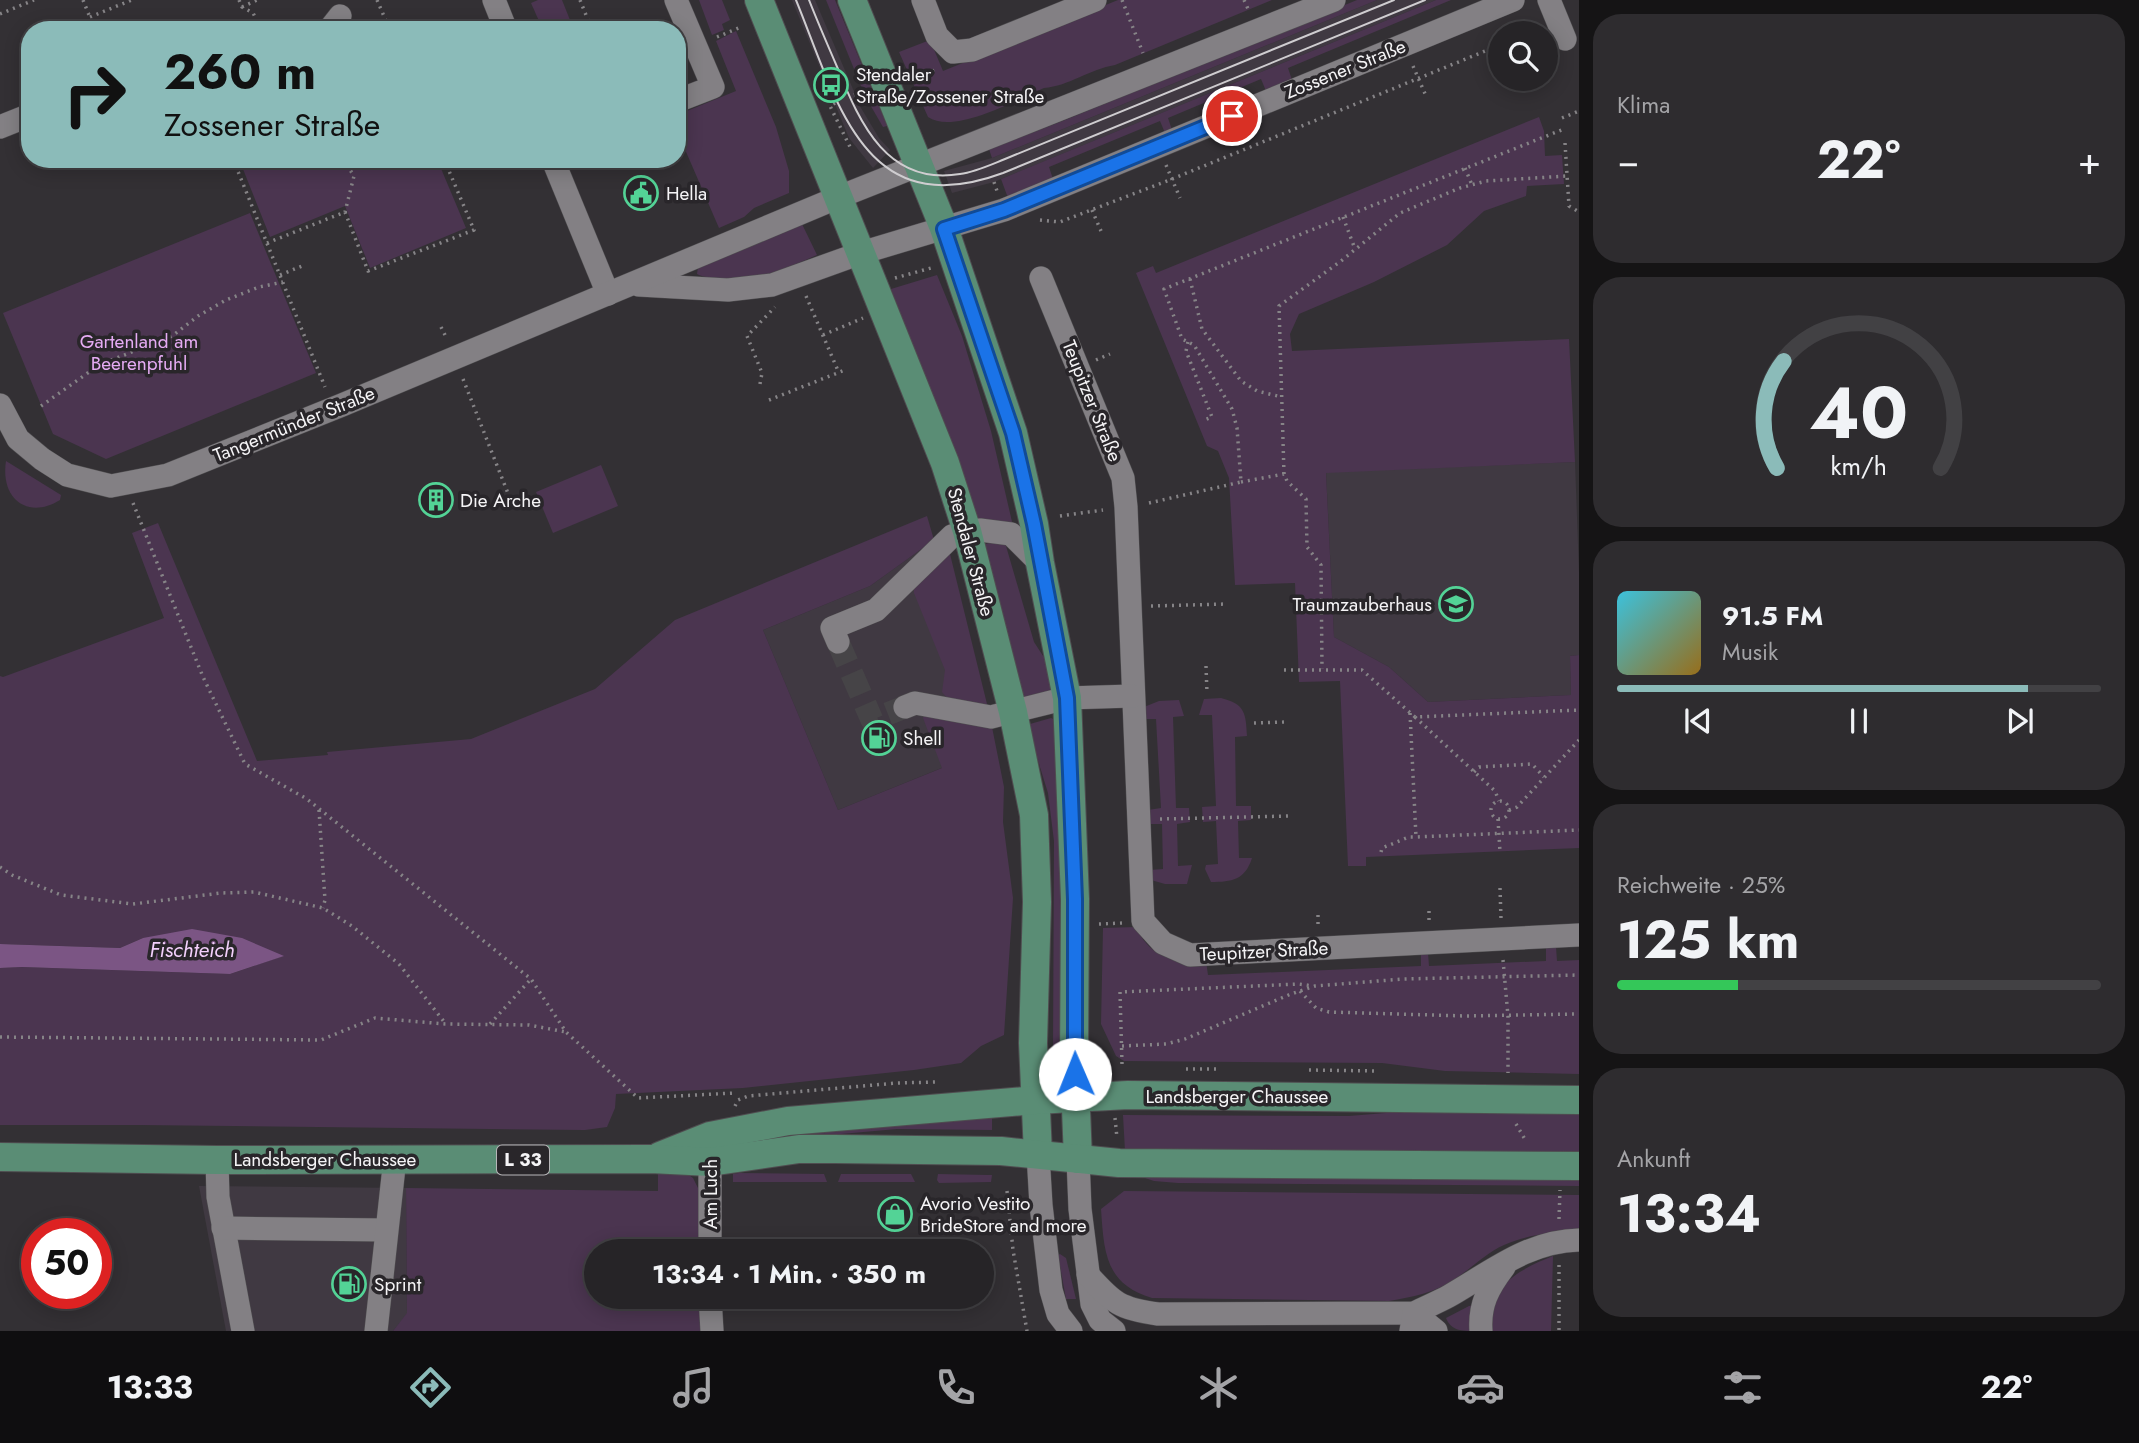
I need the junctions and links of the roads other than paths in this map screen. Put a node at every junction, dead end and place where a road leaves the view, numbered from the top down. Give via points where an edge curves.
1 (494, 0) edge
2 (676, 0) edge
3 (759, 0) edge
4 (852, 0) edge
5 (923, 0) edge
6 (1095, 0) edge
7 (1334, 0) edge
8 (1513, 0) edge
9 (1549, 0) edge
10 (502, 21) edge
11 (685, 21) edge
12 (686, 24) edge
13 (1565, 39) dead end
14 (686, 98) edge
15 (21, 119) edge
16 (0, 127) edge
17 (918, 165) junction
18 (556, 168) edge
19 (839, 197) junction
20 (944, 229) junction
21 (861, 253) junction
22 (1041, 278) dead end
23 (630, 285) junction
24 (608, 294) junction
25 (0, 405) edge
26 (967, 531) junction
27 (1040, 563) junction
28 (838, 642) dead end
29 (1132, 696) junction
30 (1067, 698) junction
31 (905, 707) tunnel mouth
32 (1013, 712) junction
33 (1579, 935) edge
34 (1076, 1098) junction
35 (1036, 1100) junction
36 (1579, 1100) edge
37 (1038, 1145) junction
38 (1078, 1148) junction
39 (710, 1149) junction
40 (0, 1157) edge
41 (396, 1158) junction
42 (217, 1160) junction
43 (1579, 1166) edge
44 (223, 1228) junction
45 (386, 1230) junction
46 (710, 1239) edge
47 (1569, 1241) edge
48 (1512, 1257) junction
49 (1088, 1275) junction
50 (711, 1309) edge
51 (1412, 1322) edge
52 (243, 1331) edge
53 (376, 1331) edge
54 (712, 1331) edge
55 (1070, 1331) edge
56 (1114, 1331) edge
57 (1436, 1331) edge
58 (1481, 1331) edge

1 - 10 street
2 - 11 street
3 - 19 main road, Stendaler Straße
4 - 17 main road
5 - 6 street via 937,36 953,52 972,50
7 - 17 street
8 - 20 street, Zossener Straße via 1004,210
9 - 13 street
12 - 14 street via 713,87
15 - 16 street
17 - 19 street
17 - 20 main road
18 - 24 street
19 - 21 main road, Stendaler Straße
19 - 23 street, Tangermünder Straße
20 - 21 street, Zossener Straße
20 - 27 main road via 1013,433
21 - 23 street, Tangermünder Straße via 772,285 728,290
21 - 26 main road, Stendaler Straße via 929,419
22 - 29 street, Teupitzer Straße via 1123,478
23 - 24 street, Tangermünder Straße
24 - 25 street, Tangermünder Straße via 168,475 111,486 67,475 42,459 18,439
26 - 27 street via 1011,534
26 - 28 street via 952,536 876,610 832,628
26 - 32 main road, Stendaler Straße
27 - 30 main road
29 - 30 street
29 - 33 street, Teupitzer Straße via 1143,921 1163,943 1190,954
30 - 32 street
30 - 34 main road
31 - 32 street via 915,703 991,717
32 - 35 main road, Stendaler Straße via 1034,815 1037,901 1032,1043
34 - 35 main road, Landsberger Chaussee
34 - 36 main road, Landsberger Chaussee
34 - 38 main road
35 - 37 main road, Stendaler Straße
35 - 39 main road, Landsberger Chaussee via 767,1124
37 - 38 main road, Landsberger Chaussee
37 - 39 main road, Landsberger Chaussee via 1001,1150
37 - 55 street via 1051,1290 1058,1314
38 - 43 main road, Landsberger Chaussee via 1118,1163
38 - 49 street
39 - 41 main road, Landsberger Chaussee / L 33 via 651,1160
39 - 46 street, Am Luch
40 - 42 main road, Landsberger Chaussee / L 33
41 - 42 main road, Landsberger Chaussee / L 33
41 - 45 street
42 - 44 street
44 - 45 street
44 - 52 street
45 - 53 street
47 - 48 street
48 - 51 street
48 - 58 street via 1488,1288
49 - 51 street via 1109,1299 1132,1310 1158,1314
49 - 56 street via 1092,1304 1100,1321
50 - 54 street
51 - 57 street

